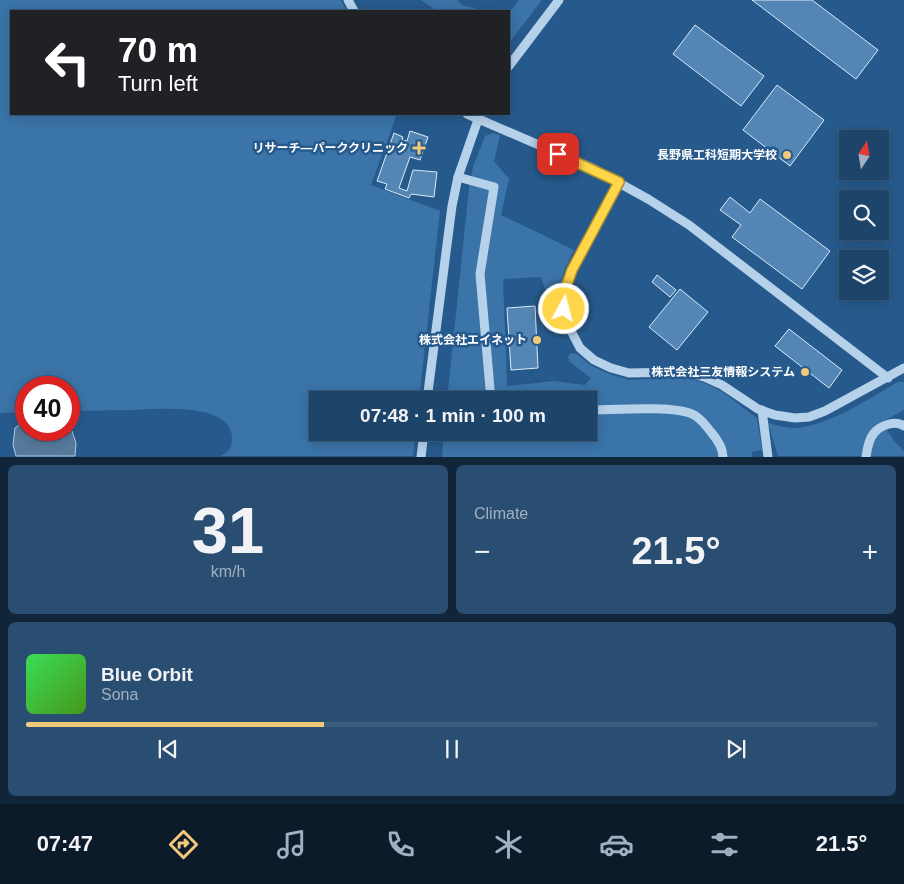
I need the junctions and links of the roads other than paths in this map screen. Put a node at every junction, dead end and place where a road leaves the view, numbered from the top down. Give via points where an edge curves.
1 (559, 0) edge
2 (510, 65) edge
3 (479, 116) edge
4 (458, 177) junction
5 (619, 182) junction
6 (904, 368) edge
7 (888, 378) junction
8 (428, 391) edge
9 (490, 391) edge
10 (597, 410) edge
11 (762, 410) junction
12 (904, 426) edge
13 (423, 441) edge
14 (421, 456) edge
15 (723, 456) edge
16 (768, 456) edge
17 (866, 456) edge

1 - 2 street
3 - 4 street
3 - 5 street
4 - 8 street
4 - 9 street via 494,187 480,274
5 - 7 street via 689,225
5 - 11 street via 583,247 566,287 564,309 580,348 594,360 629,373 684,372 704,377
6 - 7 street
7 - 11 street via 825,412 809,417 775,415
10 - 15 street via 675,410 693,414 714,436
11 - 16 street
12 - 17 street via 892,423 882,426 870,440
13 - 14 street

